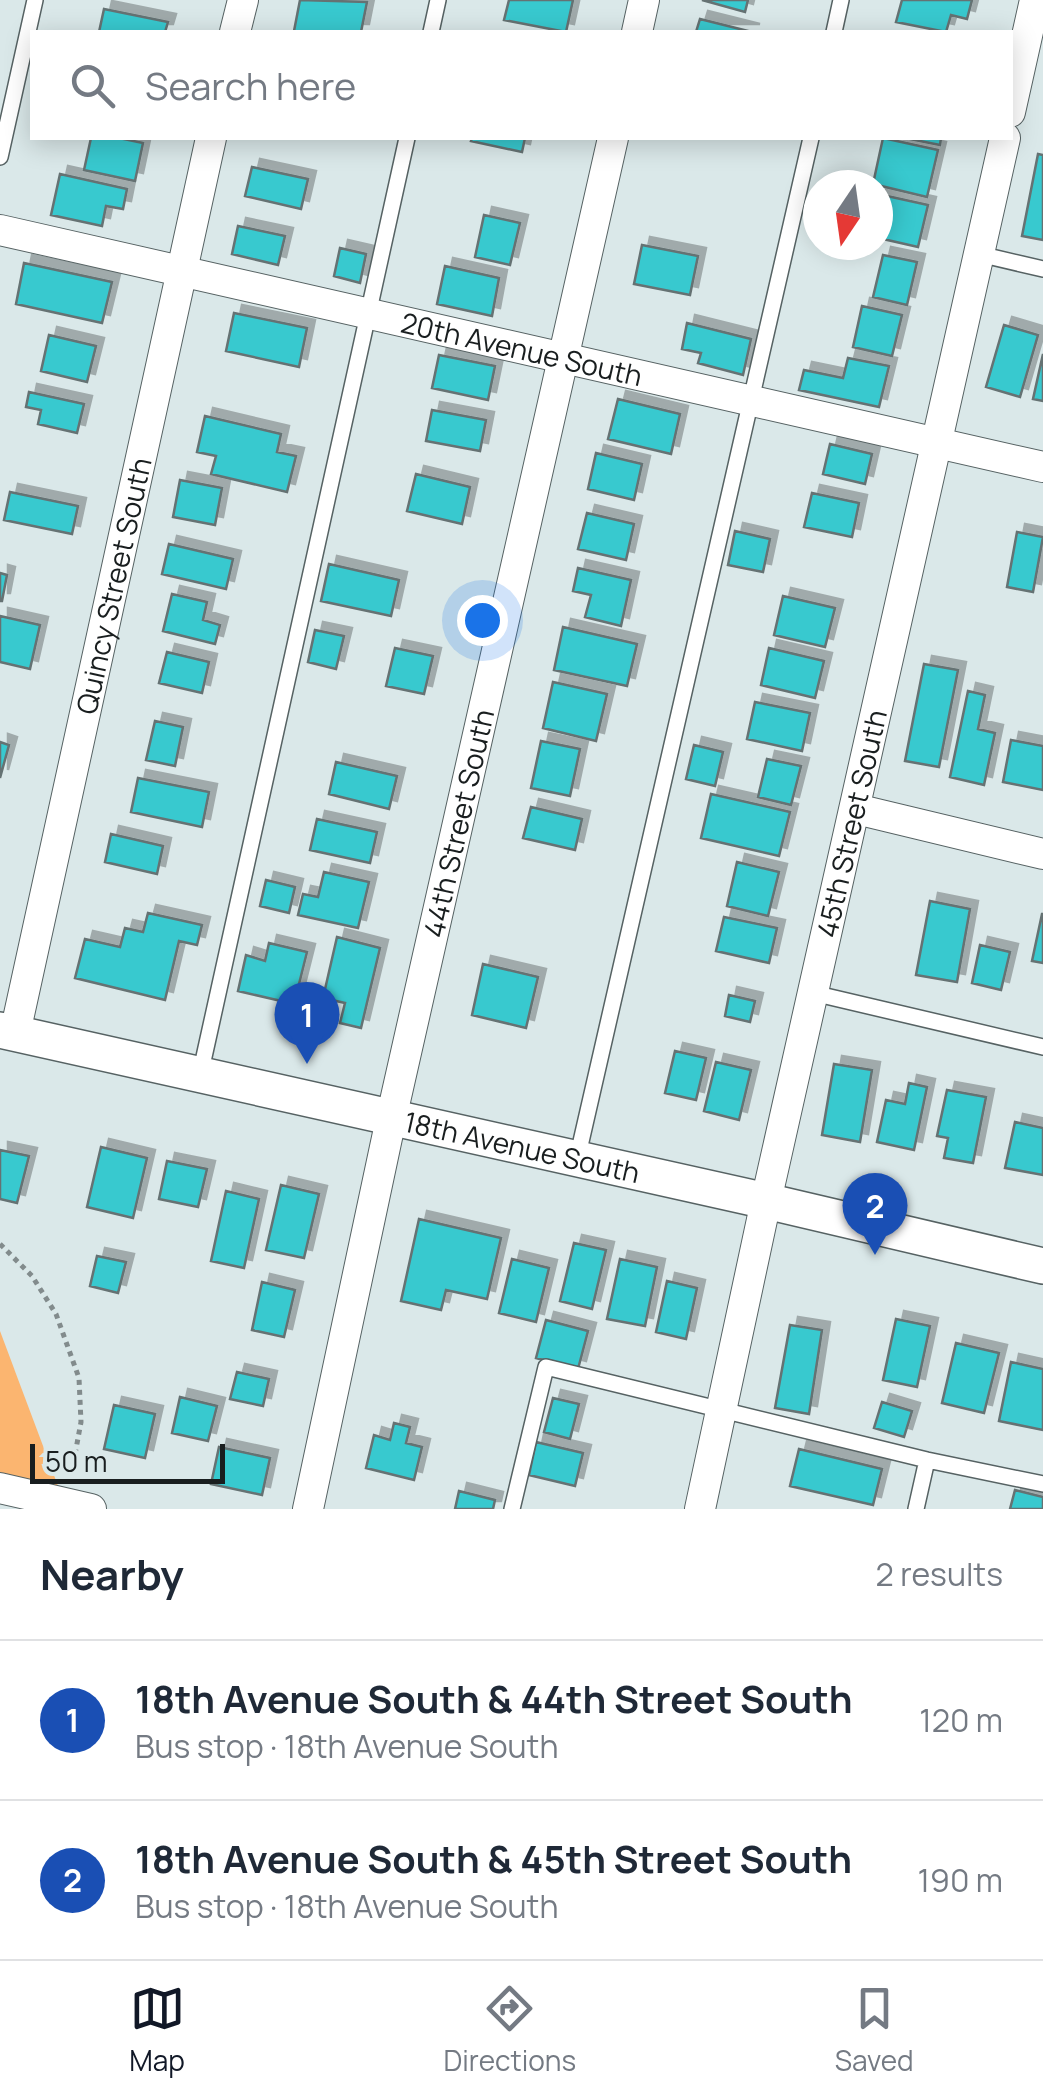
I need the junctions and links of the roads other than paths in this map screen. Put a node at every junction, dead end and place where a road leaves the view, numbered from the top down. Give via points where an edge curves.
1 (35, 0) edge
2 (243, 0) edge
3 (438, 0) edge
4 (644, 0) edge
5 (841, 0) edge
6 (1035, 0) edge
7 (236, 30) edge
8 (431, 30) edge
9 (637, 30) edge
10 (834, 30) edge
11 (1032, 72) edge
12 (1013, 107) edge
13 (212, 140) edge
14 (407, 140) edge
15 (613, 140) edge
16 (811, 140) edge
17 (1005, 140) edge
18 (0, 156) edge
19 (0, 230) edge
20 (978, 254) junction
21 (1043, 269) edge
22 (181, 272) junction
23 (368, 314) junction
24 (564, 358) junction
25 (752, 401) junction
26 (936, 442) junction
27 (1043, 467) edge
28 (856, 809) junction
29 (1043, 854) edge
30 (814, 994) junction
31 (8, 1032) edge
32 (1043, 1047) edge
33 (200, 1075) junction
34 (391, 1118) junction
35 (577, 1160) junction
36 (766, 1201) junction
37 (1043, 1266) edge
38 (721, 1411) junction
39 (927, 1460) junction
40 (1043, 1484) edge
41 (0, 1488) edge
42 (79, 1506) edge
43 (308, 1509) edge
44 (512, 1509) edge
45 (700, 1509) edge
46 (916, 1509) edge

1 - 18 lane
2 - 7 street
3 - 8 lane
4 - 9 street
5 - 10 lane
6 - 11 street
11 - 12 street
13 - 22 street, Quincy Street South
14 - 23 lane
15 - 24 street, 44th Street South
16 - 25 lane
17 - 20 street, 45th Street South
19 - 22 street, 20th Avenue South
20 - 21 lane
20 - 26 street, 45th Street South
22 - 23 street, 20th Avenue South
22 - 31 street, Quincy Street South
23 - 24 street, 20th Avenue South
23 - 33 lane
24 - 25 street, 20th Avenue South
24 - 34 street, 44th Street South
25 - 26 street, 20th Avenue South
25 - 35 lane
26 - 27 street, 20th Avenue South
26 - 28 street, 45th Street South
28 - 29 street
28 - 30 street, 45th Street South
30 - 32 lane
30 - 36 street, 45th Street South
31 - 33 street, 18th Avenue South
33 - 34 street, 18th Avenue South
34 - 35 street, 18th Avenue South
34 - 43 street, 44th Street South
35 - 36 street, 18th Avenue South
36 - 37 street, 18th Avenue South
36 - 38 street, 45th Street South
38 - 39 lane
38 - 44 lane via 546,1367
38 - 45 street, 45th Street South
39 - 40 lane
39 - 46 lane
41 - 42 street

